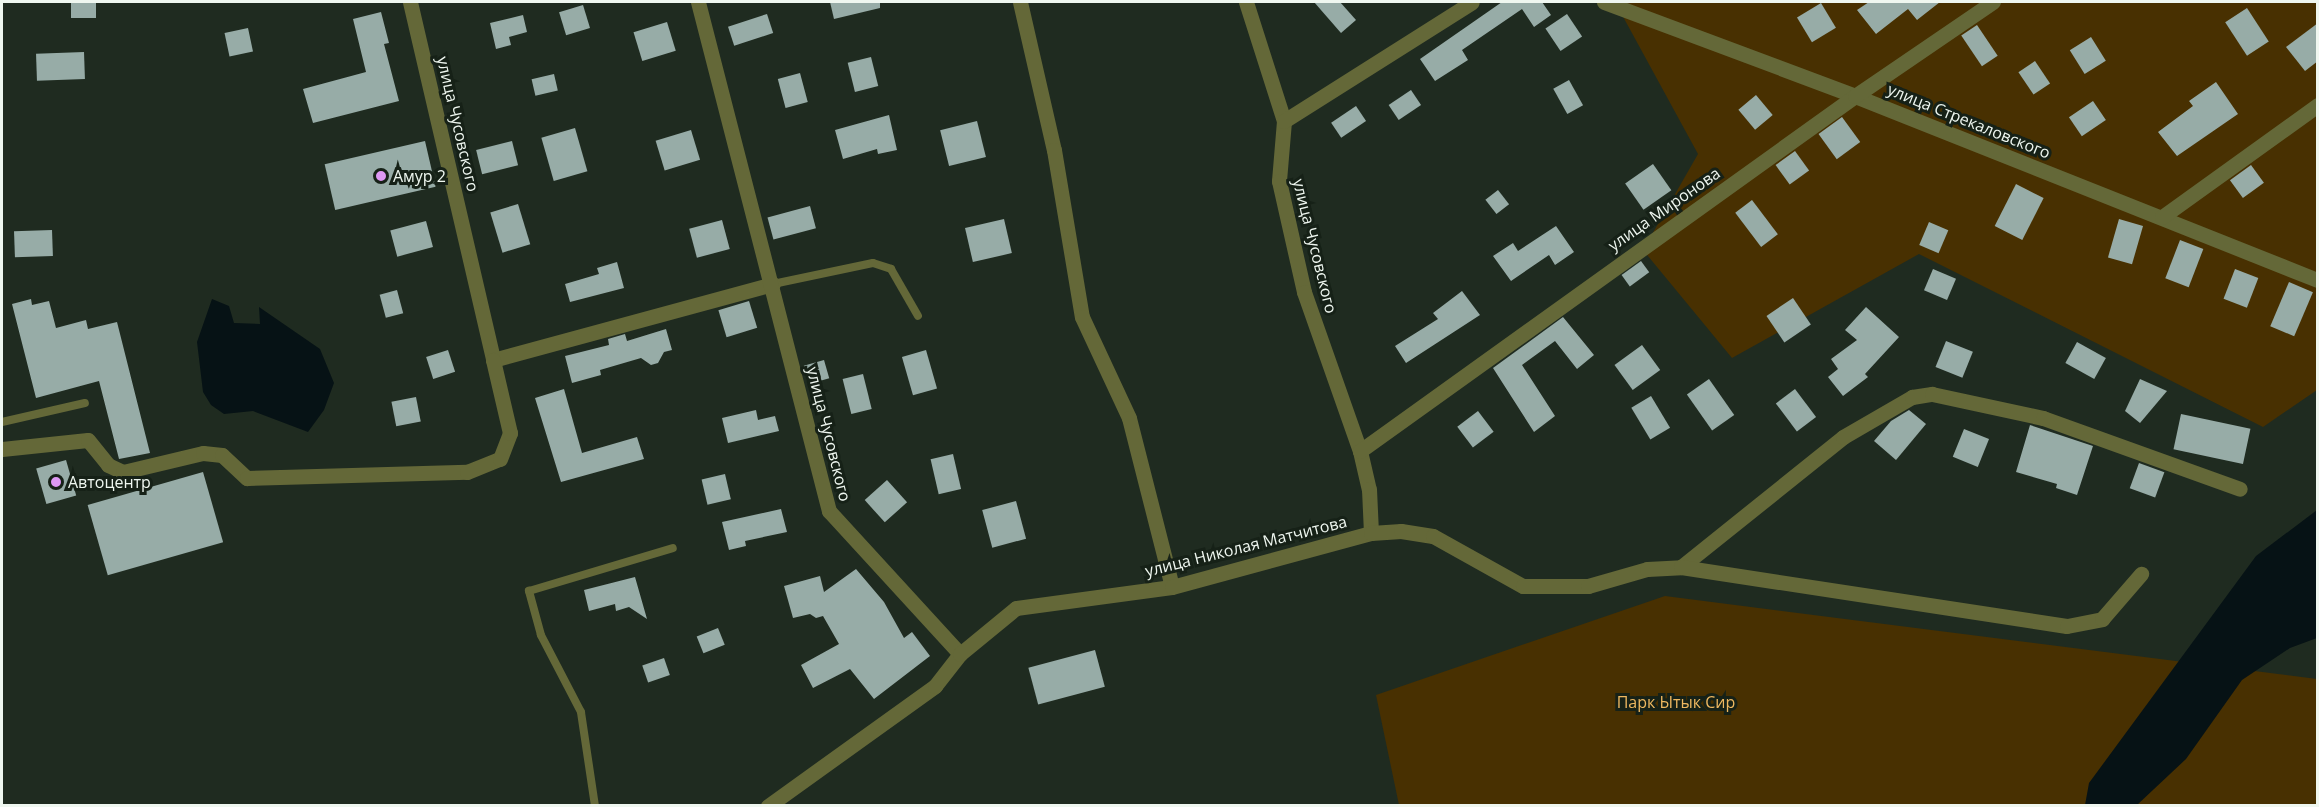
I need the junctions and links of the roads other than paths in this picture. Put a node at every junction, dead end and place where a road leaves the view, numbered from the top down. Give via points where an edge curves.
1 (410, 2) edge
2 (698, 2) edge
3 (1020, 2) edge
4 (1246, 2) edge
5 (1472, 2) edge
6 (1604, 2) edge
7 (1993, 2) edge
8 (1855, 96) junction
9 (2318, 105) edge
10 (1284, 121) junction
11 (2162, 217) junction
12 (2318, 279) edge
13 (773, 284) junction
14 (918, 316) dead end
15 (493, 360) junction
16 (85, 403) dead end
17 (2, 422) edge
18 (2, 448) edge
19 (1360, 451) junction
20 (2240, 489) dead end
21 (1371, 533) junction
22 (673, 548) dead end
23 (1681, 567) junction
24 (2141, 574) dead end
25 (1172, 587) junction
26 (960, 654) junction
27 (595, 806) edge
28 (768, 806) edge

1 - 15 street, улица Чусовского
2 - 13 street, улица Чусовского
3 - 25 street via 1054,150 1082,317 1129,418
4 - 10 street, улица Чусовского
5 - 10 street
6 - 8 street, улица Стрекаловского
7 - 8 street, улица Миронова
8 - 11 street, улица Стрекаловского
8 - 19 street, улица Миронова
9 - 11 street
10 - 19 street, улица Чусовского via 1279,181 1304,292
11 - 12 street, улица Стрекаловского
13 - 14 lane via 873,263 891,269
13 - 15 street
13 - 26 street, улица Чусовского via 829,511
15 - 18 street, улица Чусовского via 510,433 500,459 467,472 247,478 222,455 203,453 123,472 108,465 88,440
16 - 17 lane
19 - 21 street, улица Чусовского via 1369,489
20 - 23 street via 2043,418 1932,394 1912,397 1843,437
21 - 23 street, улица Николая Матчитова via 1401,531 1433,536 1523,586 1588,586 1647,569
21 - 25 street, улица Николая Матчитова
22 - 27 lane via 530,591 542,635 581,711
23 - 24 street, улица Николая Матчитова via 2067,626 2102,619
25 - 26 street, улица Николая Матчитова via 1016,608
26 - 28 street, улица Николая Матчитова via 935,686

